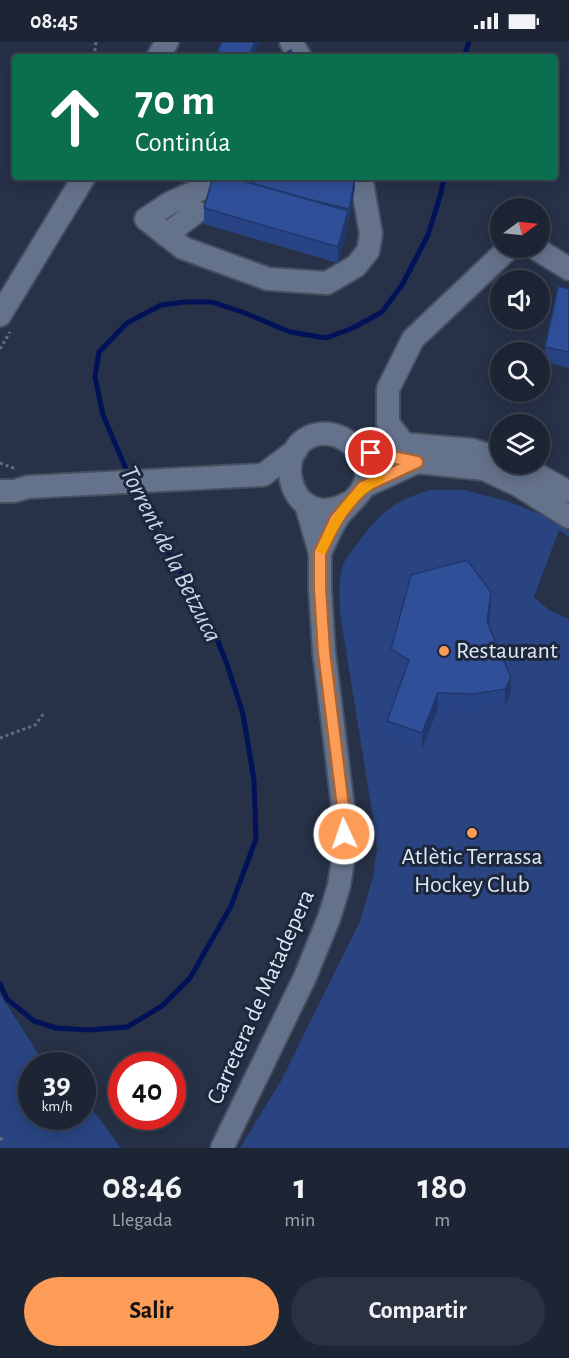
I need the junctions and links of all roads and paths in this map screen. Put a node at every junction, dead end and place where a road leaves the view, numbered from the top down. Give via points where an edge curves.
1 (82, 180) edge
2 (362, 180) edge
3 (237, 183) edge
4 (196, 212) dead end
5 (166, 235) junction
6 (550, 257) edge
7 (498, 258) edge
8 (569, 269) edge
9 (0, 315) edge
10 (296, 450) junction
11 (359, 451) junction
12 (490, 456) edge
13 (417, 462) junction
14 (536, 474) edge
15 (252, 476) junction
16 (8, 478) edge
17 (569, 491) edge
18 (357, 494) junction
19 (300, 496) junction
20 (569, 517) edge
21 (320, 553) junction
22 (44, 713) dead end
23 (0, 738) edge
24 (5, 1138) dead end
25 (0, 1139) edge
26 (222, 1148) edge

1 - 9 street
2 - 5 street via 371,234 368,252 356,266 327,283 268,279 183,248
3 - 5 street via 219,181 170,203 146,219
4 - 5 street
6 - 8 street
7 - 12 street via 413,339 388,389 388,423 404,444 472,450
10 - 11 street via 309,438 323,434 350,441
10 - 15 street
10 - 19 street via 289,472
11 - 13 street
11 - 18 street via 364,465
13 - 18 street
13 - 20 street via 484,469
14 - 17 street
15 - 16 street
15 - 19 street
18 - 19 street via 330,510 314,508
18 - 21 street via 336,519
19 - 21 street
21 - 26 street, Carretera de Matadepera via 324,652 344,815 339,886 305,977
22 - 23 path via 35,724
24 - 25 path

